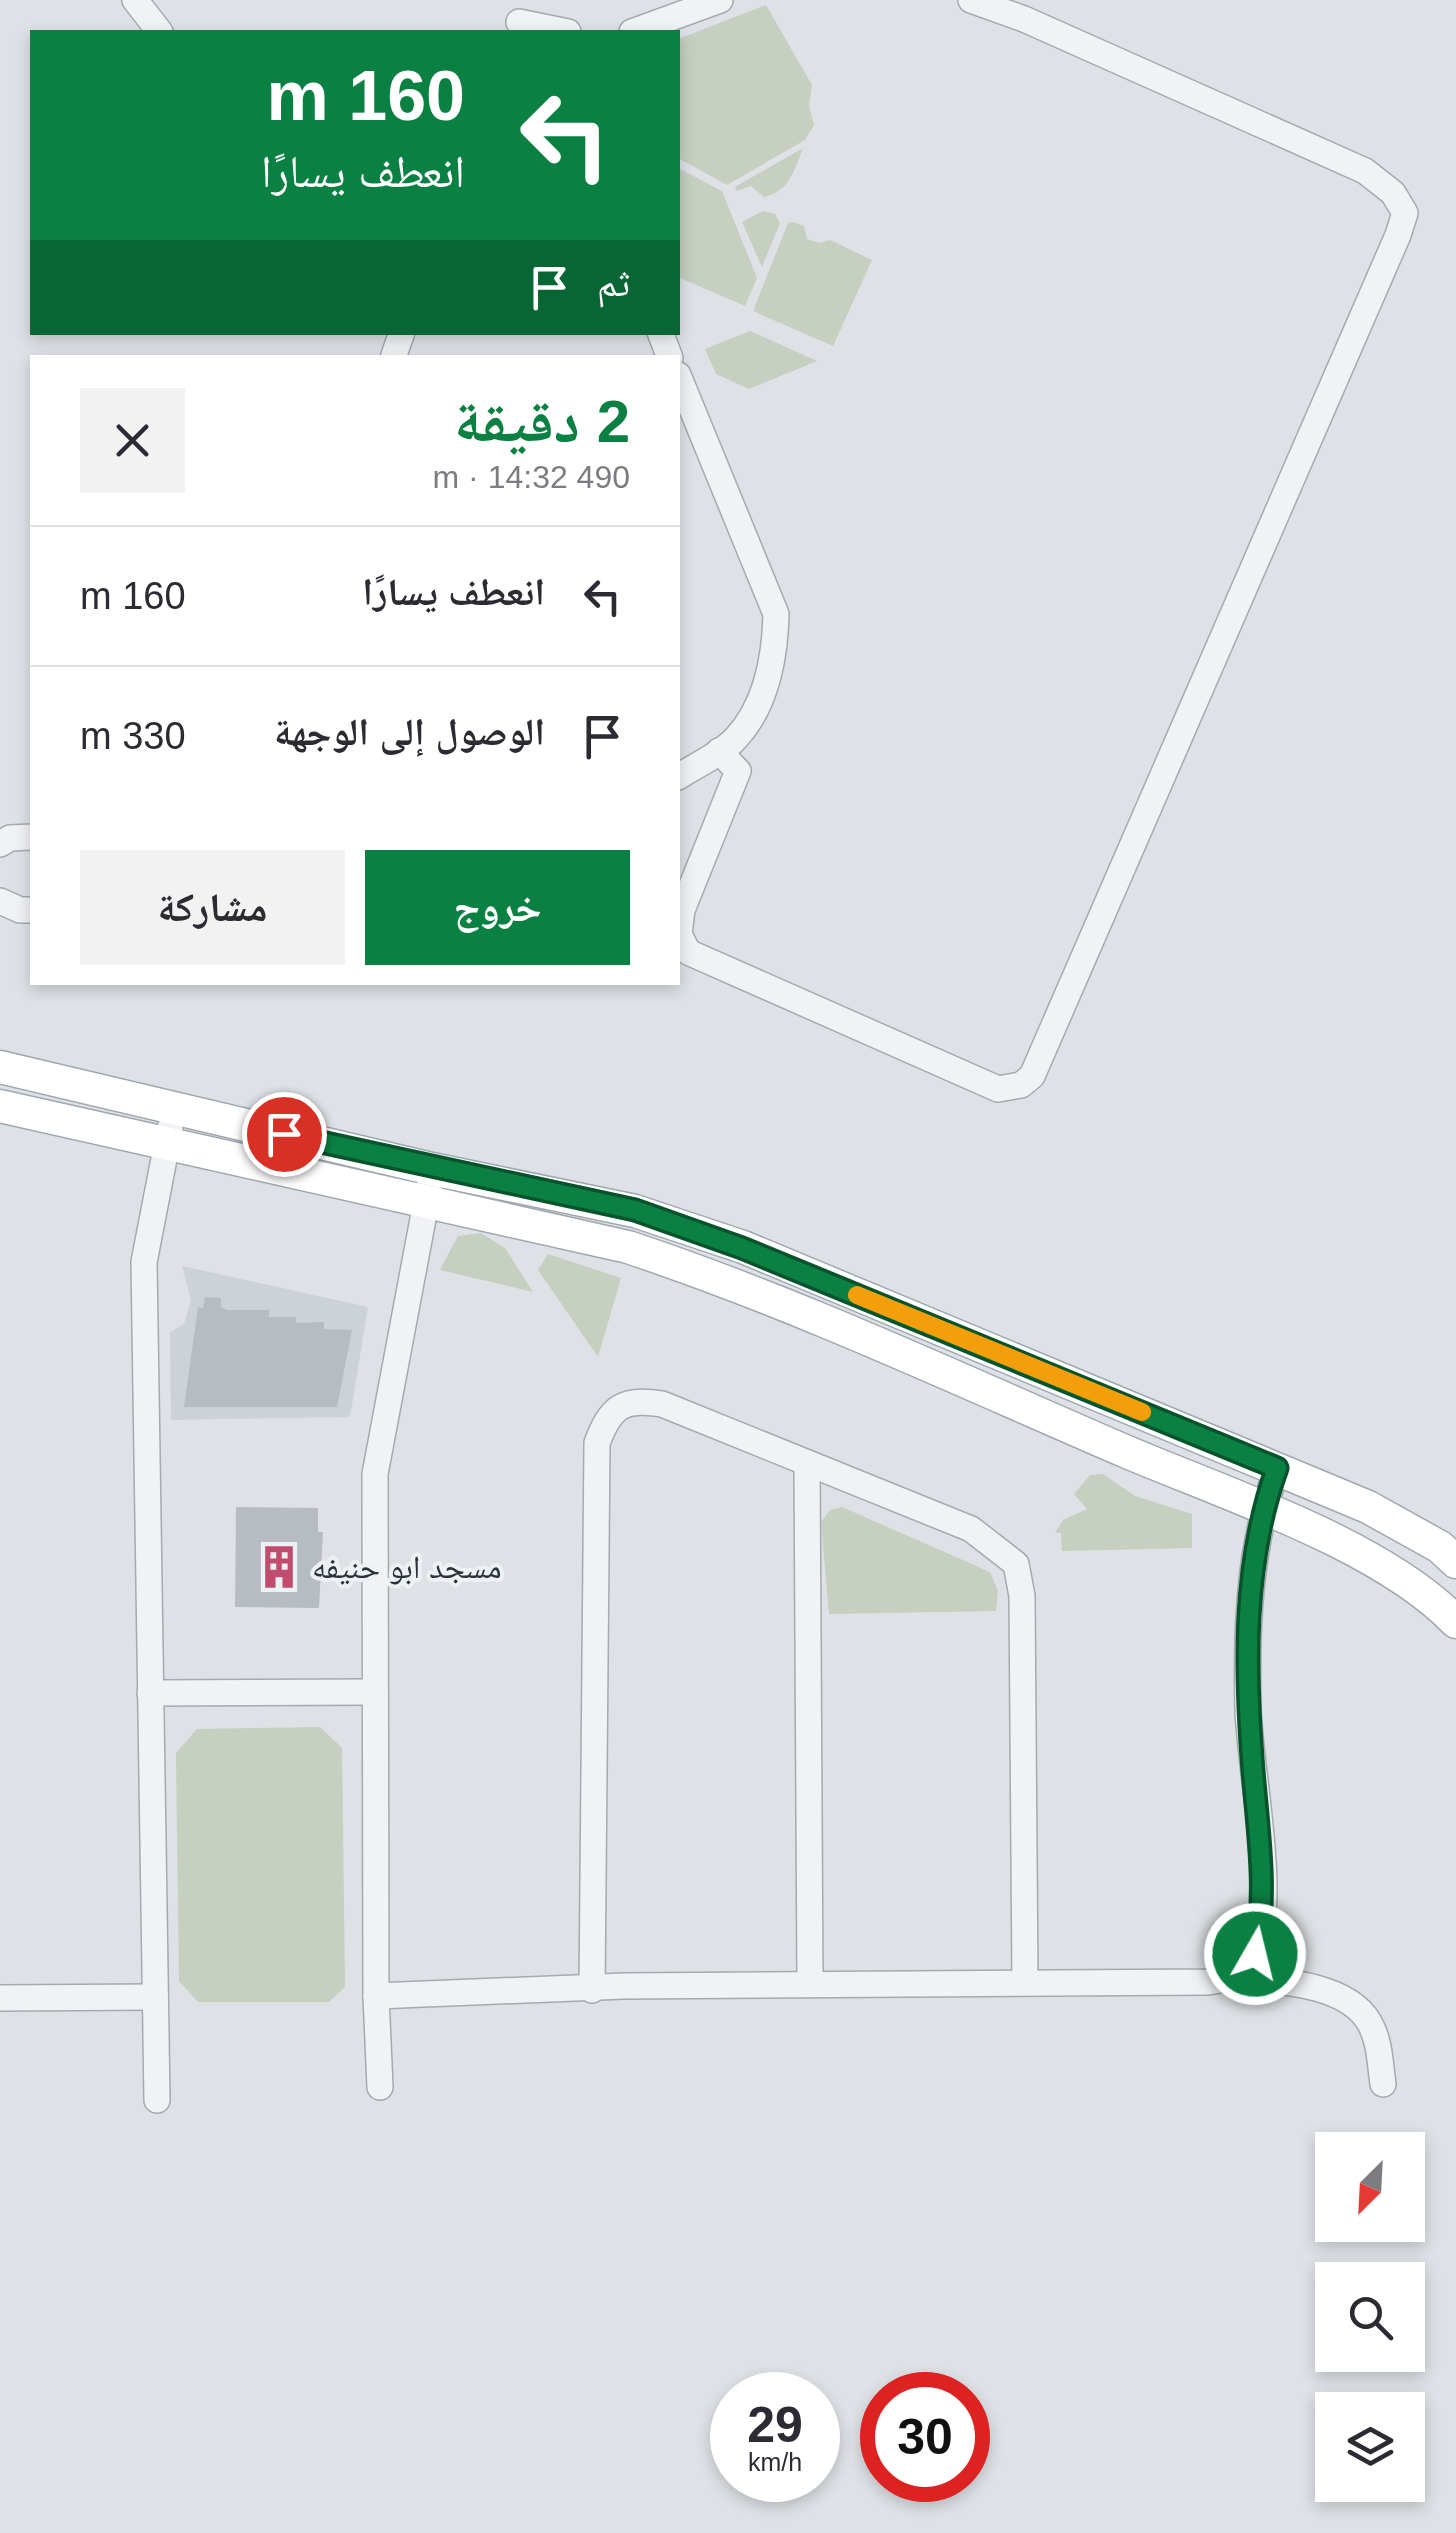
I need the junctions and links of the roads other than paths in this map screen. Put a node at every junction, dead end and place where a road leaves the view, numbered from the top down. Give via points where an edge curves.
1 (135, 0) edge
2 (720, 0) edge
3 (971, 0) edge
4 (519, 14) edge
5 (158, 30) edge
6 (563, 30) edge
7 (638, 30) edge
8 (680, 381) edge
9 (718, 750) junction
10 (680, 776) edge
11 (30, 837) edge
12 (0, 844) edge
13 (0, 901) edge
14 (30, 910) edge
15 (680, 926) edge
16 (680, 936) edge
17 (0, 1067) edge
18 (0, 1106) edge
19 (173, 1108) junction
20 (168, 1143) junction
21 (429, 1184) junction
22 (807, 1463) junction
23 (1277, 1468) junction
24 (1262, 1510) junction
25 (1456, 1562) edge
26 (1456, 1622) edge
27 (373, 1692) junction
28 (150, 1694) junction
29 (1238, 1977) junction
30 (1025, 1982) junction
31 (810, 1984) junction
32 (592, 1990) junction
33 (155, 1996) junction
34 (376, 1996) junction
35 (0, 1998) edge
36 (1383, 2084) dead end
37 (380, 2087) dead end
38 (157, 2100) dead end

1 - 5 street
2 - 7 street
3 - 16 street via 1365,171 1393,193 1405,213 1032,1076 998,1089 688,952
4 - 6 street
8 - 9 street via 776,614 775,653 763,694 736,739
9 - 10 street
9 - 15 street via 738,771
11 - 12 street
13 - 14 street
17 - 19 main road
18 - 20 main road
19 - 20 street
19 - 21 main road
20 - 21 main road
20 - 28 street via 144,1262
21 - 23 main road via 635,1210
21 - 24 main road via 730,1281
21 - 27 street via 375,1474
22 - 30 street via 972,1529 1016,1564 1022,1596
22 - 31 street
22 - 32 street via 662,1404 636,1400 604,1424 597,1443
23 - 24 street
23 - 25 main road via 1368,1506
24 - 26 main road via 1431,1596
24 - 29 street via 1250,1580 1248,1710 1260,1928 1255,1954
27 - 28 street
27 - 34 street
28 - 33 street
29 - 30 street
29 - 36 street via 1283,1981 1350,2002 1376,2038
30 - 31 street
31 - 32 street
32 - 34 street
33 - 35 street
33 - 38 street
34 - 37 street

